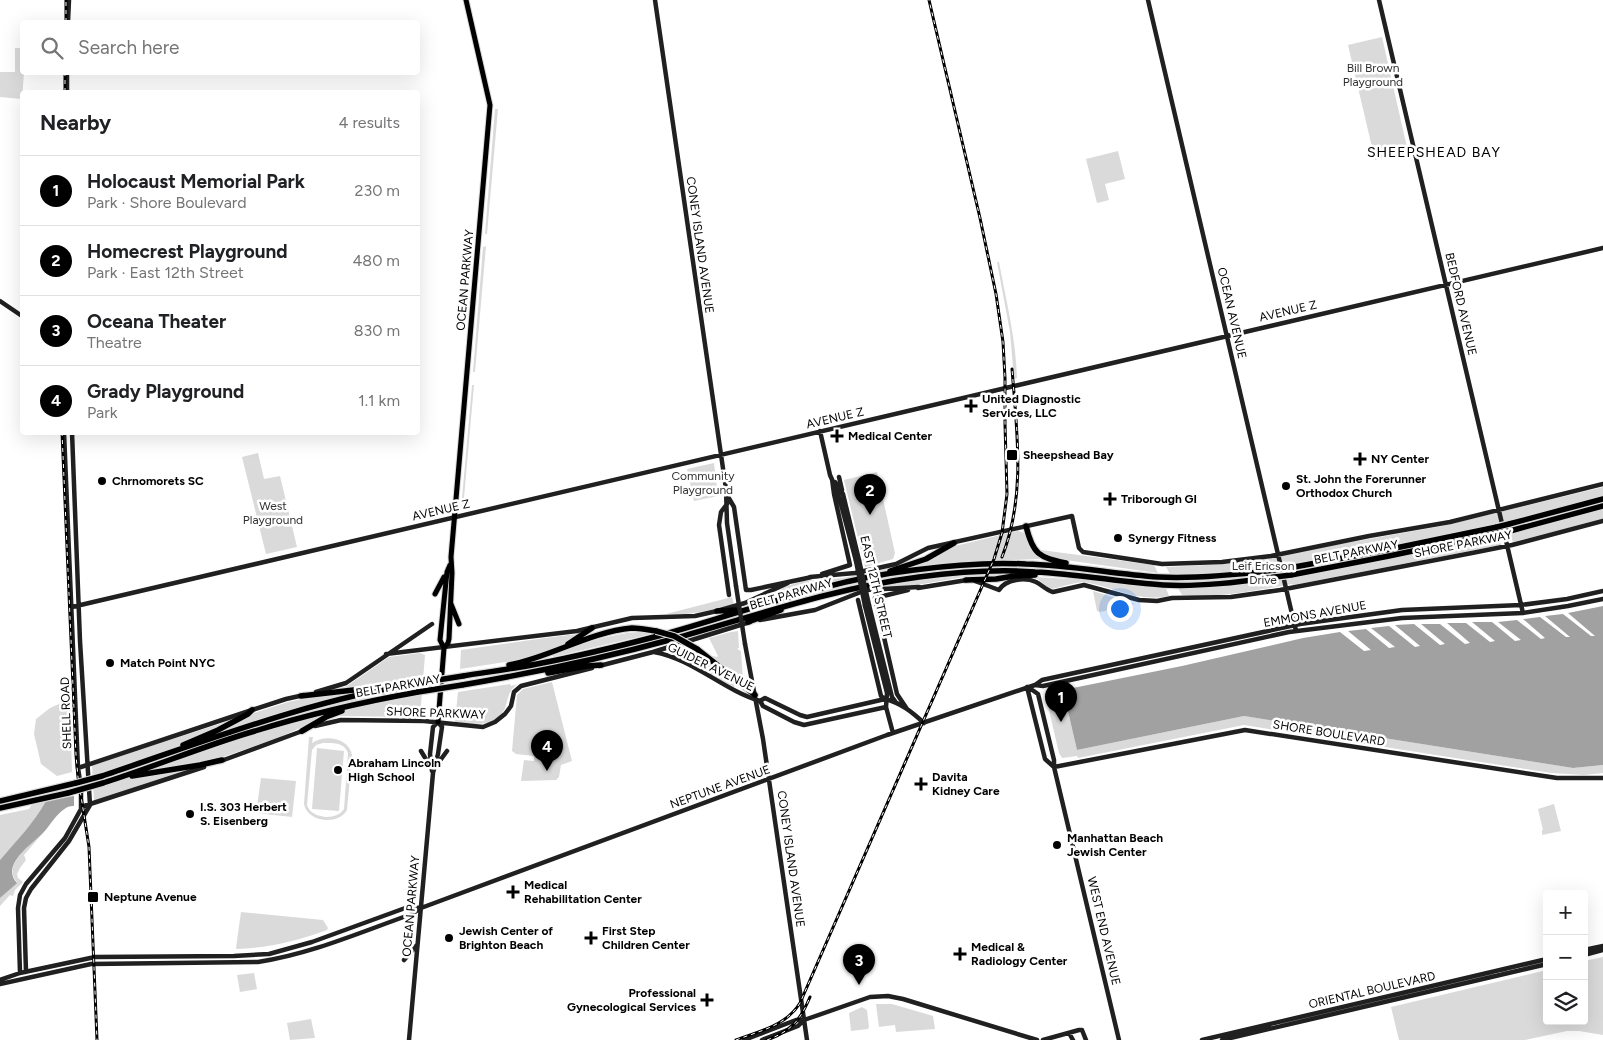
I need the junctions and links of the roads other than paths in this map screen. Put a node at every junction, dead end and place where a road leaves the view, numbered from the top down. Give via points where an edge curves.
1 (69, 0) edge
2 (466, 0) edge
3 (655, 0) edge
4 (1148, 0) edge
5 (1380, 0) edge
6 (68, 20) edge
7 (67, 75) edge
8 (67, 90) edge
9 (1603, 248) edge
10 (1446, 285) junction
11 (0, 301) edge
12 (20, 315) edge
13 (1227, 336) junction
14 (820, 431) junction
15 (64, 435) edge
16 (72, 435) edge
17 (721, 455) junction
18 (839, 477) dead end
19 (832, 479) junction
20 (1603, 484) edge
21 (727, 493) junction
22 (843, 494) junction
23 (1603, 499) edge
24 (727, 504) junction
25 (1603, 506) edge
26 (1499, 510) junction
27 (455, 517) junction
28 (1603, 522) edge
29 (1026, 526) junction
30 (1498, 530) junction
31 (954, 543) junction
32 (1507, 546) junction
33 (1278, 555) junction
34 (857, 560) junction
35 (451, 565) junction
36 (1085, 568) junction
37 (447, 572) junction
38 (1059, 573) junction
39 (884, 574) junction
40 (1014, 576) junction
41 (810, 577) junction
42 (966, 580) junction
43 (788, 583) junction
44 (1005, 583) junction
45 (919, 587) junction
46 (1286, 589) junction
47 (1603, 591) edge
48 (435, 594) dead end
49 (729, 595) dead end
50 (875, 598) joint
51 (1603, 599) edge
52 (450, 600) junction
53 (804, 600) junction
54 (858, 600) dead end
55 (867, 605) junction
56 (1521, 605) junction
57 (79, 606) junction
58 (72, 608) junction
59 (744, 610) junction
60 (717, 611) junction
61 (1523, 613) junction
62 (748, 622) junction
63 (432, 624) dead end
64 (458, 624) dead end
65 (1294, 625) junction
66 (592, 628) junction
67 (1296, 631) junction
68 (444, 648) junction
69 (560, 649) junction
70 (653, 652) junction
71 (386, 654) junction
72 (601, 666) junction
73 (484, 672) junction
74 (518, 676) junction
75 (407, 685) junction
76 (1035, 685) junction
77 (1027, 687) junction
78 (399, 695) junction
79 (301, 696) junction
80 (757, 699) junction
81 (885, 699) junction
82 (896, 702) junction
83 (886, 706) junction
84 (907, 709) junction
85 (252, 710) junction
86 (438, 722) junction
87 (924, 723) junction
88 (302, 731) junction
89 (893, 733) junction
90 (422, 751) dead end
91 (447, 751) dead end
92 (86, 752) junction
93 (172, 752) junction
94 (103, 759) junction
95 (222, 760) junction
96 (87, 765) junction
97 (78, 768) junction
98 (1054, 768) junction
99 (433, 770) junction
100 (118, 778) junction
101 (1603, 778) edge
102 (769, 780) junction
103 (0, 801) edge
104 (90, 805) junction
105 (81, 807) junction
106 (0, 808) edge
107 (421, 908) junction
108 (418, 944) junction
109 (1603, 946) edge
110 (1588, 949) edge
111 (1603, 950) edge
112 (1588, 954) edge
113 (404, 960) dead end
114 (1543, 960) edge
115 (1543, 965) edge
116 (26, 972) junction
117 (20, 974) junction
118 (0, 980) edge
119 (0, 984) edge
120 (804, 1020) junction
121 (1069, 1033) junction
122 (410, 1040) edge
123 (744, 1040) edge
124 (762, 1040) edge
125 (807, 1040) edge
126 (1037, 1040) edge
127 (1043, 1040) edge
128 (1073, 1040) edge
129 (1086, 1040) edge
130 (1119, 1040) edge
131 (1202, 1040) edge
132 (1222, 1040) edge

1 - 6 main road
2 - 27 main road, OCEAN PARKWAY via 490,104
3 - 17 main road, CONEY ISLAND AVENUE
4 - 13 main road, OCEAN AVENUE
5 - 10 main road, BEDFORD AVENUE
7 - 8 main road
9 - 10 main road, AVENUE Z
10 - 13 main road, AVENUE Z
10 - 26 main road, BEDFORD AVENUE
11 - 12 main road
13 - 14 main road, AVENUE Z
13 - 33 main road, OCEAN AVENUE
14 - 17 main road, AVENUE Z
14 - 19 main road, EAST 12TH STREET
15 - 58 main road, SHELL ROAD
16 - 57 main road, SHELL ROAD
17 - 21 main road, CONEY ISLAND AVENUE
17 - 27 main road, AVENUE Z
18 - 22 main road
19 - 22 main road, EAST 12TH STREET
19 - 34 main road, EAST 12TH STREET
19 - 41 main road, EAST 12TH STREET via 850,562 848,567
20 - 26 main road, SHORE PARKWAY
21 - 24 main road, CONEY ISLAND AVENUE
21 - 43 main road, CONEY ISLAND AVENUE via 734,507 746,590
22 - 34 main road, EAST 12TH STREET
23 - 30 highway, BELT PARKWAY, bridge via 1509,524
24 - 49 main road, CONEY ISLAND AVENUE via 720,512 719,525
24 - 80 main road, CONEY ISLAND AVENUE, bridge via 736,586 751,683
25 - 30 highway, BELT PARKWAY, bridge via 1510,531
26 - 32 main road, BEDFORD AVENUE
26 - 33 main road, SHORE PARKWAY
27 - 35 main road, OCEAN PARKWAY
27 - 57 main road, AVENUE Z
28 - 32 main road, SHORE PARKWAY
29 - 31 main road
29 - 33 main road, SHORE PARKWAY via 1072,516 1080,551 1162,564 1222,562
29 - 36 highway via 1031,545 1043,556
30 - 36 highway, BELT PARKWAY, bridge via 1289,568 1222,576 1159,577
30 - 38 highway, BELT PARKWAY, bridge via 1389,556 1224,583 1164,585
31 - 39 highway via 926,559
31 - 41 main road via 928,548 896,564 845,575
32 - 46 main road, SHORE PARKWAY
32 - 56 main road, BEDFORD AVENUE
33 - 46 main road, OCEAN AVENUE
34 - 55 main road, EAST 12TH STREET, bridge
35 - 37 main road, OCEAN PARKWAY
35 - 52 main road, OCEAN PARKWAY
36 - 39 highway, BELT PARKWAY via 989,564
37 - 48 main road
37 - 68 main road, OCEAN PARKWAY via 440,640
38 - 40 highway
38 - 53 highway, BELT PARKWAY via 1000,571 947,574 868,585
39 - 59 highway, BELT PARKWAY
40 - 42 highway
40 - 44 highway via 1006,579
41 - 43 main road
42 - 44 main road, SHORE PARKWAY via 999,590
42 - 45 main road, SHORE PARKWAY
43 - 60 main road via 753,600
44 - 46 main road, SHORE PARKWAY via 1030,580 1053,592 1084,585 1139,600 1157,601 1231,597
45 - 50 main road, SHORE PARKWAY
45 - 62 main road, SHORE PARKWAY via 866,590 815,610
46 - 65 main road, OCEAN AVENUE
47 - 56 main road, EMMONS AVENUE
50 - 84 main road, EAST 12TH STREET via 897,696
51 - 61 main road, EMMONS AVENUE
52 - 64 main road
52 - 68 main road, OCEAN PARKWAY via 449,639
53 - 62 highway
53 - 74 highway, BELT PARKWAY via 649,645
54 - 81 main road, EAST 12TH STREET via 881,696
55 - 81 main road, EAST 12TH STREET via 887,693
55 - 82 main road, EAST 12TH STREET
56 - 61 main road, BEDFORD AVENUE
56 - 65 main road, EMMONS AVENUE via 1402,610
57 - 58 main road, AVENUE Z
57 - 92 main road, SHELL ROAD
58 - 97 main road, SHELL ROAD
59 - 60 highway
59 - 73 highway, BELT PARKWAY via 608,648
60 - 66 main road via 690,616 632,618
61 - 67 main road, EMMONS AVENUE via 1402,618
62 - 70 main road, SHORE PARKWAY
63 - 71 main road
65 - 67 main road, OCEAN AVENUE
65 - 76 main road, EMMONS AVENUE via 1042,680
66 - 68 main road
66 - 69 highway
67 - 76 main road, EMMONS AVENUE via 1044,686
68 - 71 main road
68 - 86 main road, OCEAN PARKWAY
69 - 73 highway via 540,658
69 - 80 highway, bridge via 617,630 656,631 674,636 697,649
70 - 72 main road, SHORE PARKWAY
70 - 80 main road, GUIDER AVENUE via 671,656
71 - 79 main road via 342,685
72 - 74 highway
72 - 86 main road, SHORE PARKWAY via 520,686 505,714 490,725
73 - 75 highway, BELT PARKWAY, bridge
74 - 78 highway, BELT PARKWAY, bridge
75 - 79 highway
75 - 93 highway, BELT PARKWAY via 302,710
76 - 77 main road, EMMONS AVENUE
77 - 87 main road, NEPTUNE AVENUE
77 - 98 main road via 1045,759
77 - 98 main road via 1038,694
78 - 88 highway via 337,712
78 - 100 highway, BELT PARKWAY via 262,728
79 - 85 main road
80 - 81 main road, GUIDER AVENUE via 765,698 807,717
80 - 83 main road, GUIDER AVENUE via 763,706 794,722 808,725
80 - 102 main road, CONEY ISLAND AVENUE
81 - 82 main road, GUIDER AVENUE
81 - 83 main road, EAST 12TH STREET
82 - 84 main road, GUIDER AVENUE
83 - 89 main road, EAST 12TH STREET
84 - 87 main road, GUIDER AVENUE
85 - 93 highway
85 - 94 main road
86 - 88 main road, SHORE PARKWAY via 341,720
86 - 99 main road, OCEAN PARKWAY via 442,727
86 - 99 main road, OCEAN PARKWAY via 433,726 430,754
87 - 89 main road, NEPTUNE AVENUE
88 - 95 main road, SHORE PARKWAY
89 - 102 main road, NEPTUNE AVENUE
90 - 99 main road
91 - 99 main road
92 - 94 main road
92 - 96 main road, SHELL ROAD
93 - 103 highway, BELT PARKWAY, bridge via 102,776
94 - 96 main road
95 - 100 highway
95 - 104 main road, SHORE PARKWAY
96 - 97 main road
96 - 104 main road, SHELL ROAD
97 - 105 main road, SHELL ROAD
98 - 101 main road, SHORE BOULEVARD via 1245,730 1557,778
98 - 130 main road, WEST END AVENUE
99 - 107 main road, OCEAN PARKWAY
100 - 106 highway, BELT PARKWAY, bridge
102 - 107 main road, NEPTUNE AVENUE
102 - 120 main road, CONEY ISLAND AVENUE
104 - 105 main road, SHORE PARKWAY
104 - 116 main road via 69,841 27,895 24,908
105 - 117 main road, SHELL ROAD via 65,838 20,895
107 - 108 main road, OCEAN PARKWAY
107 - 116 main road, NEPTUNE AVENUE via 408,907 269,954 95,956
107 - 119 main road, NEPTUNE AVENUE via 326,945 276,959 232,963 91,964
108 - 113 main road
108 - 122 main road, OCEAN PARKWAY
109 - 110 main road
111 - 112 main road
114 - 131 main road, ORIENTAL BOULEVARD
115 - 132 main road, ORIENTAL BOULEVARD
116 - 117 main road, NEPTUNE AVENUE
117 - 118 main road, NEPTUNE AVENUE
120 - 123 main road via 796,1020
120 - 124 main road via 798,1026
120 - 125 main road, CONEY ISLAND AVENUE
120 - 126 main road via 858,1000 888,996
121 - 127 main road
121 - 128 main road
121 - 129 main road via 1082,1030

